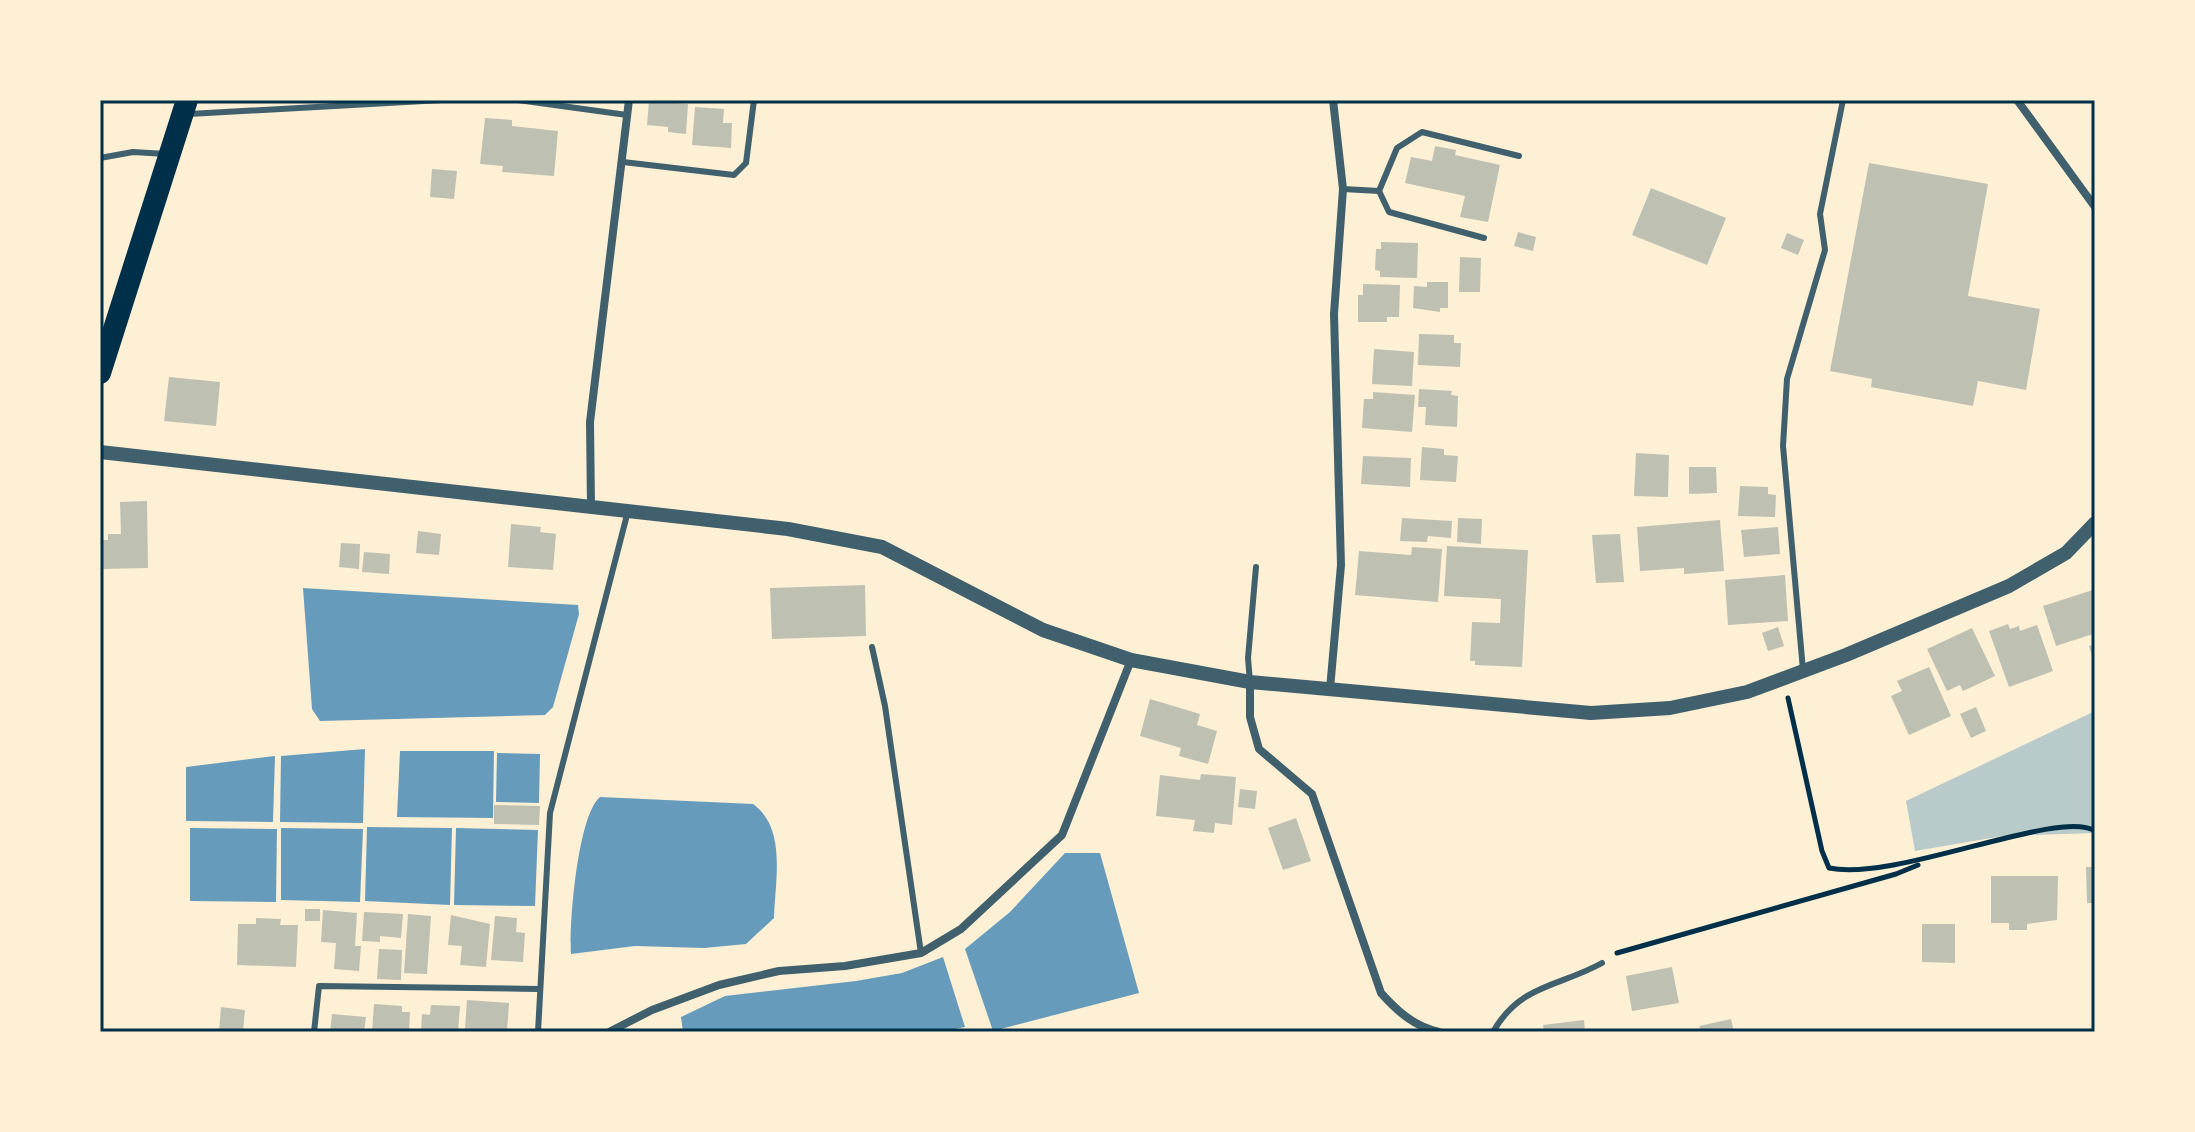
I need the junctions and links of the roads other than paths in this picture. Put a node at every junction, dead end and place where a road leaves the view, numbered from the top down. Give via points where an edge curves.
1 (442, 100) edge
2 (518, 100) edge
3 (629, 100) edge
4 (754, 100) edge
5 (1333, 100) edge
6 (1843, 100) edge
7 (2017, 100) edge
8 (184, 107) edge
9 (627, 115) junction
10 (169, 154) junction
11 (1519, 156) dead end
12 (100, 158) edge
13 (623, 162) junction
14 (1343, 189) junction
15 (1379, 191) junction
16 (2095, 207) edge
17 (1484, 238) dead end
18 (100, 373) edge
19 (100, 452) edge
20 (591, 507) junction
21 (628, 511) junction
22 (2095, 523) edge
23 (1256, 567) dead end
24 (872, 647) dead end
25 (1131, 660) junction
26 (1803, 670) junction
27 (1250, 682) junction
28 (1330, 689) junction
29 (921, 953) junction
30 (1602, 963) road end
31 (539, 989) junction
32 (314, 1032) edge
33 (538, 1032) edge
34 (609, 1032) edge
35 (1439, 1032) edge
36 (1493, 1032) edge

1 - 8 lane
2 - 9 lane
3 - 9 street
4 - 13 lane via 746,163 734,175
5 - 14 street
6 - 26 lane via 1820,214 1825,250 1786,392 1783,446
7 - 16 street
8 - 10 highway
9 - 13 street
10 - 12 lane via 133,152
10 - 18 highway
11 - 15 lane via 1422,132 1397,148
13 - 20 street via 590,422
14 - 15 lane
14 - 28 street via 1334,314 1341,565
15 - 17 lane via 1389,212
19 - 20 street
20 - 21 street
21 - 25 street via 788,529 882,547 1043,630
21 - 31 lane via 550,813
22 - 26 street via 2066,553 2009,586
23 - 27 lane
24 - 29 lane
25 - 27 street
25 - 29 street via 1062,835 961,929
26 - 28 street via 1747,692 1670,708 1591,713
27 - 28 street
27 - 35 street via 1250,717 1259,749 1312,794 1381,993 1421,1028
29 - 34 street via 779,971 719,985
30 - 36 lane via 1534,990 1504,1011
31 - 32 lane via 319,986
31 - 33 lane

